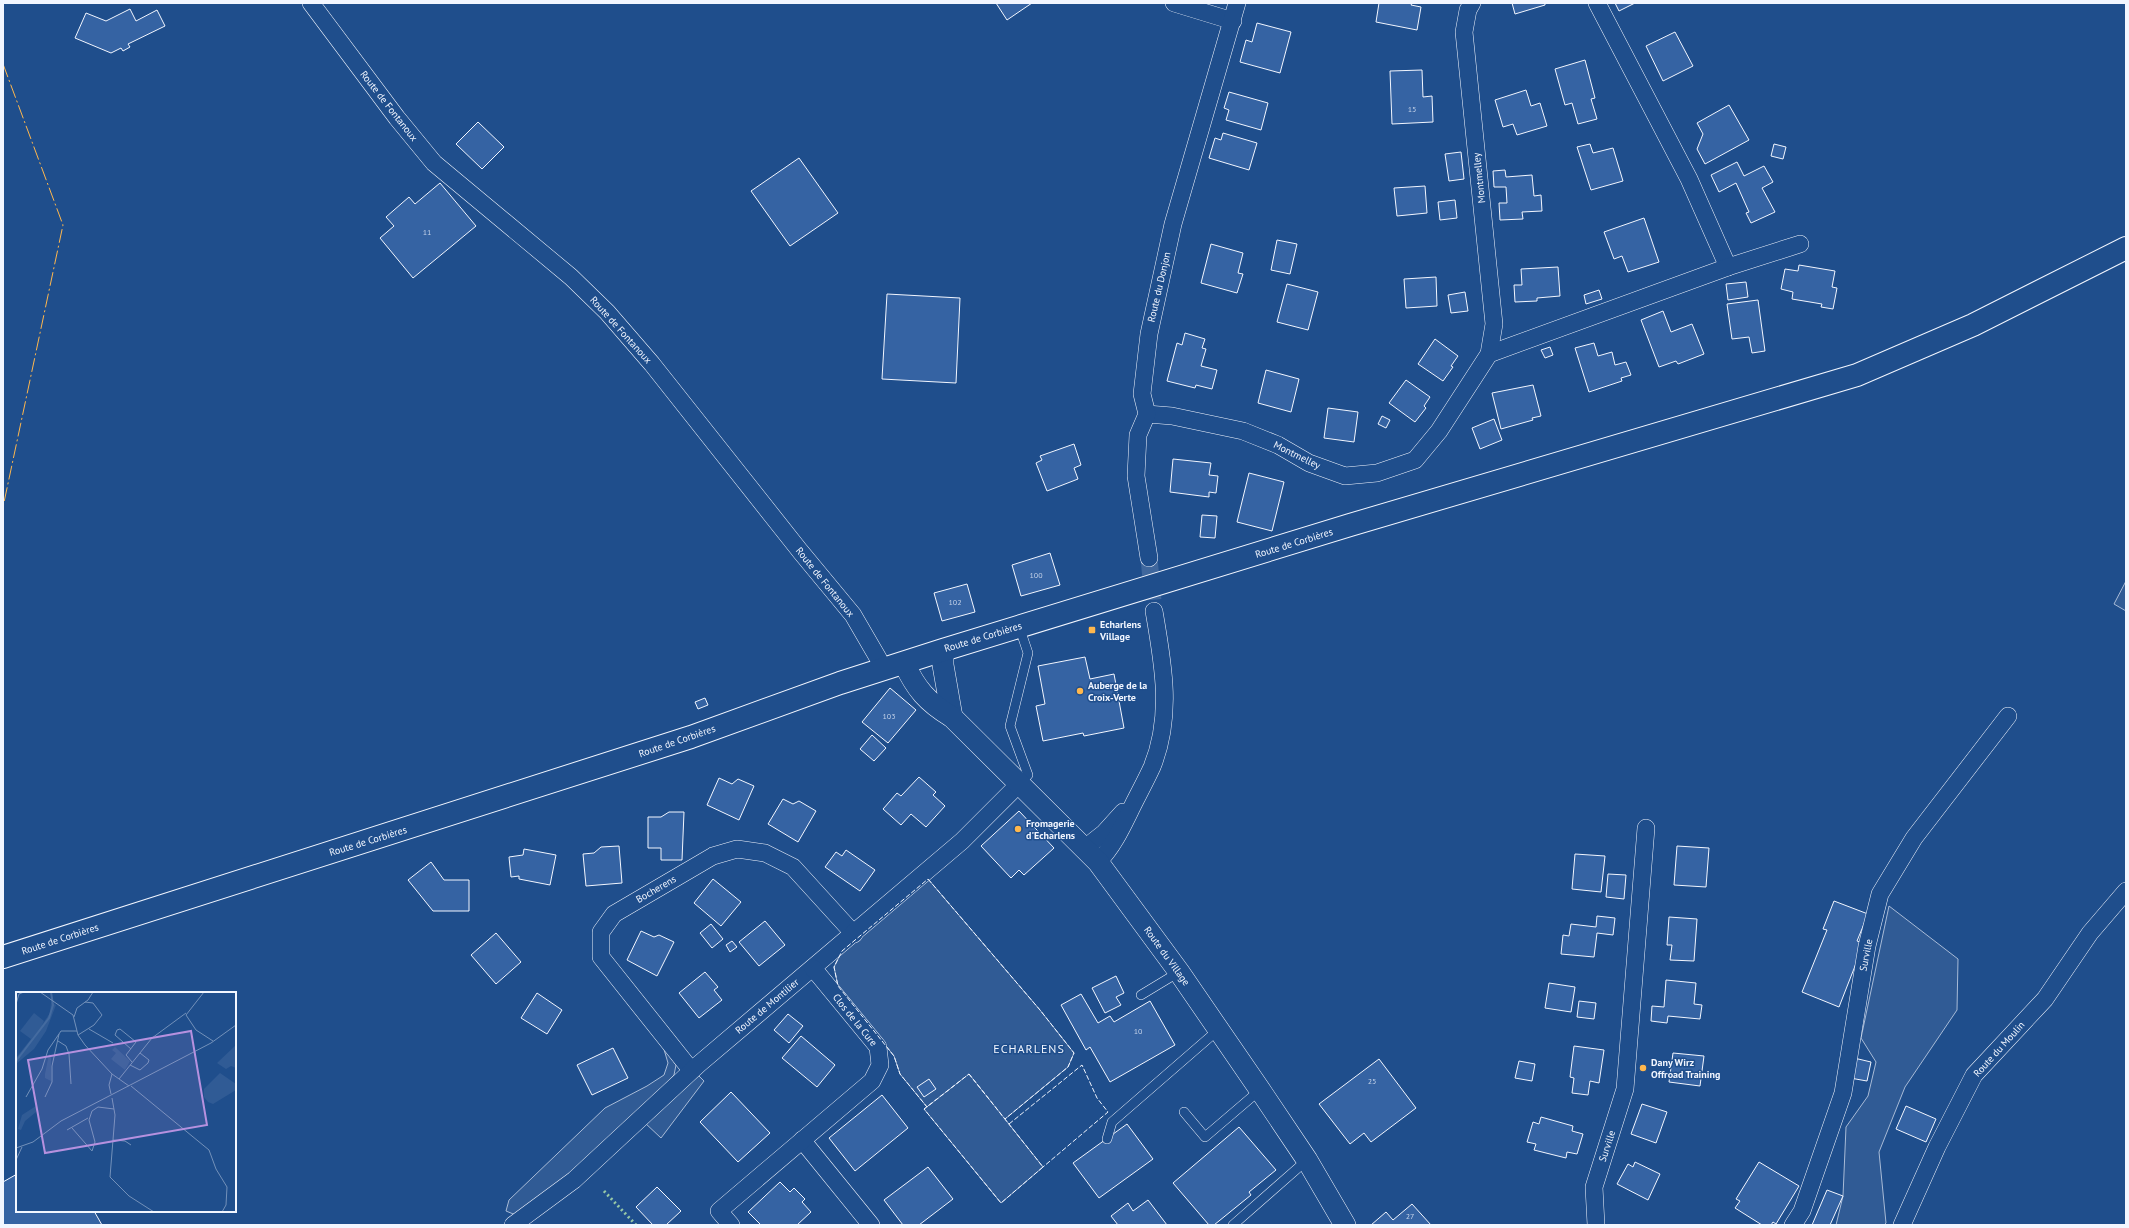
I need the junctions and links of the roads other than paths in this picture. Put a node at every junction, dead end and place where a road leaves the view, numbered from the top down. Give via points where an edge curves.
1 (311, 3) edge
2 (1174, 3) edge
3 (1237, 3) edge
4 (1472, 3) edge
5 (1598, 3) edge
6 (1233, 21) junction
7 (1800, 244) dead end
8 (2126, 248) edge
9 (1728, 267) junction
10 (1489, 354) junction
11 (1147, 414) junction
12 (1149, 558) tunnel mouth
13 (1154, 611) tunnel mouth
14 (1019, 626) junction
15 (943, 650) junction
16 (904, 662) junction
17 (882, 669) junction
18 (2008, 716) dead end
19 (952, 717) junction
20 (1019, 784) junction
21 (1646, 828) dead end
22 (1091, 855) junction
23 (2126, 891) edge
24 (854, 934) junction
25 (3, 957) edge
26 (813, 968) junction
27 (1179, 972) junction
28 (1141, 995) dead end
29 (1218, 1030) junction
30 (691, 1070) junction
31 (1260, 1090) junction
32 (1184, 1112) dead end
33 (1107, 1139) dead end
34 (802, 1140) junction
35 (1307, 1160) junction
36 (513, 1225) edge
37 (731, 1225) edge
38 (871, 1225) edge
39 (1233, 1225) edge
40 (1345, 1225) edge
41 (1596, 1225) edge
42 (1793, 1225) edge
43 (1902, 1225) edge

1 - 17 street, Route de Fontanoux via 397,118 434,162 571,277 607,312 652,364 853,615
2 - 6 street
3 - 6 street, Route du Donjon
4 - 10 street, Montmelley via 1464,32 1494,324
5 - 9 street via 1689,179
6 - 11 street, Route du Donjon via 1173,224 1148,334 1142,394
7 - 9 street
8 - 14 main road, Route de Corbières via 1973,325 1857,375
9 - 10 street
10 - 11 street, Montmelley via 1439,431 1415,460 1377,473 1345,476 1309,463 1278,445 1243,432 1172,416
11 - 12 street via 1138,435 1136,476
13 - 22 street via 1164,670 1164,717 1154,761 1137,795 1104,833
14 - 15 main road, Route de Corbières
14 - 20 lane via 1028,653 1010,726 1028,776
15 - 16 main road, Route de Corbières
15 - 19 street
16 - 17 main road, Route de Corbières
16 - 19 street, Route du Village via 914,683 926,698
17 - 25 main road, Route de Corbières via 691,737
18 - 42 street, Surville via 1914,838 1880,894 1867,946 1843,1093 1802,1211
19 - 20 street, Route du Village
20 - 22 street, Route du Village
20 - 24 street, Route de Montilier via 962,841
21 - 41 street, Surville via 1625,1089 1594,1188
22 - 27 street, Route du Village
23 - 43 street, Route du Moulin via 2090,933 2045,999 1974,1075 1937,1147
24 - 26 street, Route de Montilier
24 - 30 street, Bocherens via 793,867 765,853 737,848 713,856 614,914 601,932 601,957
26 - 30 street, Route de Montilier
26 - 34 street, Clos de la Cure via 878,1047 880,1065 872,1081
27 - 28 lane
27 - 29 street, Route du Village
29 - 31 street, Route du Village
29 - 33 lane via 1112,1122
30 - 36 street, Route de Montilier via 574,1180
31 - 32 lane via 1205,1137
31 - 35 street, Route du Village
34 - 37 street, Clos de la Cure via 719,1212
34 - 38 street
35 - 39 lane
35 - 40 street, Route du Village

